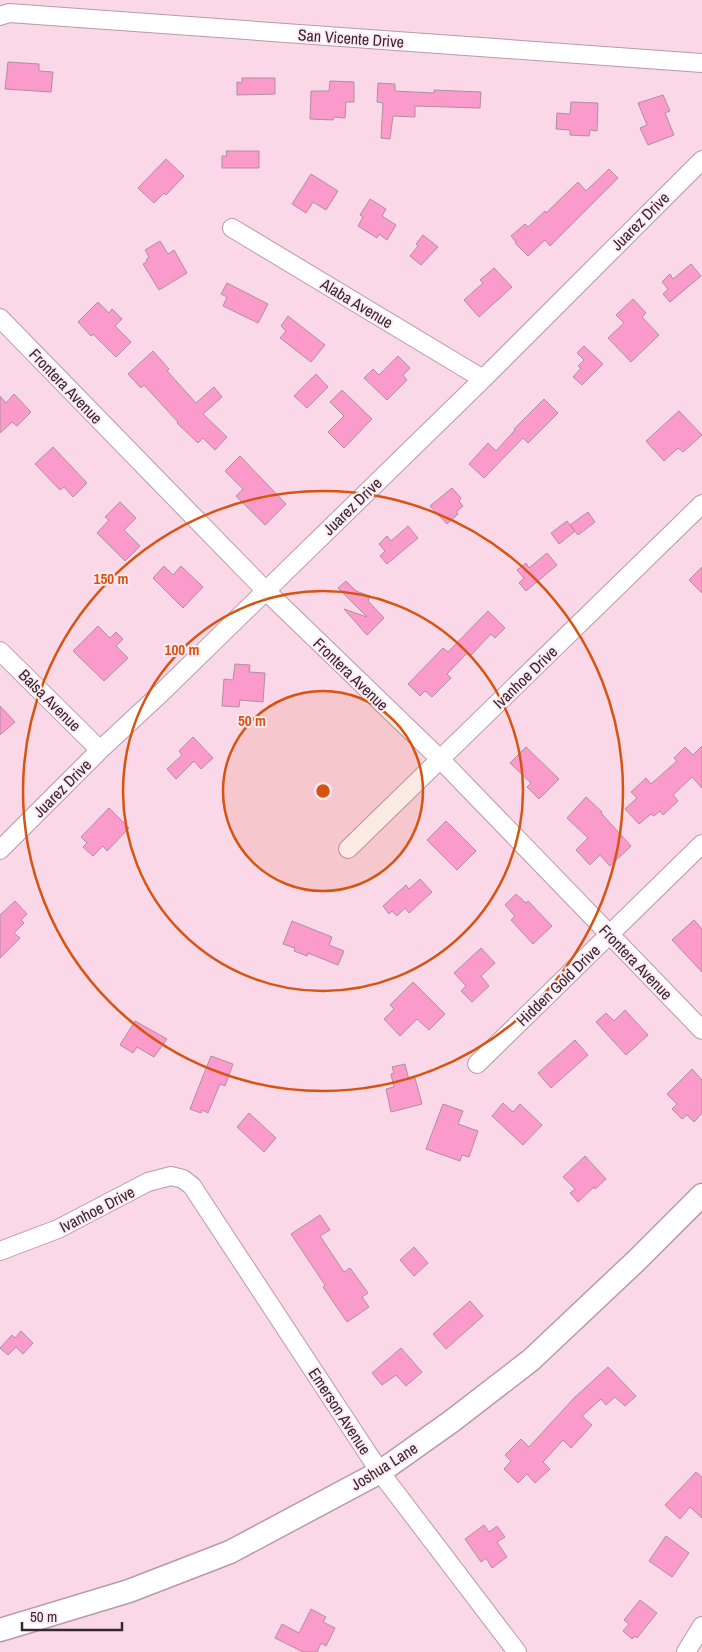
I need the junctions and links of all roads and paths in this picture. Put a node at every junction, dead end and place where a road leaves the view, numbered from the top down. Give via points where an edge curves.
1 (0, 16) edge
2 (702, 63) edge
3 (702, 160) edge
4 (232, 228) dead end
5 (2, 325) edge
6 (482, 379) junction
7 (702, 504) edge
8 (265, 590) junction
9 (0, 650) edge
10 (100, 750) junction
11 (441, 760) junction
12 (702, 844) edge
13 (348, 849) dead end
14 (0, 850) edge
15 (610, 934) junction
16 (702, 1030) edge
17 (477, 1064) dead end
18 (192, 1186) joint
19 (702, 1195) edge
20 (0, 1251) edge
21 (380, 1472) junction
22 (702, 1626) edge
23 (0, 1630) edge
24 (517, 1652) edge
25 (686, 1652) edge

1 - 2 street, San Vicente Drive via 9,13
3 - 6 street, Juarez Drive
4 - 6 street, Alaba Avenue
5 - 8 street, Frontera Avenue
6 - 8 street, Juarez Drive
7 - 11 street, Ivanhoe Drive
8 - 10 street, Juarez Drive
8 - 11 street, Frontera Avenue
9 - 10 street, Balsa Avenue
10 - 14 street, Juarez Drive
11 - 13 street, Ivanhoe Drive
11 - 15 street, Frontera Avenue
12 - 15 street, Hidden Gold Drive
15 - 16 street, Frontera Avenue
15 - 17 street, Hidden Gold Drive
18 - 20 street, Ivanhoe Drive via 171,1176 148,1182 58,1229
18 - 21 street, Emerson Avenue
19 - 21 main road, Joshua Lane via 531,1360
21 - 23 main road, Joshua Lane via 230,1552 129,1591
21 - 24 street, Emerson Avenue
22 - 25 street

